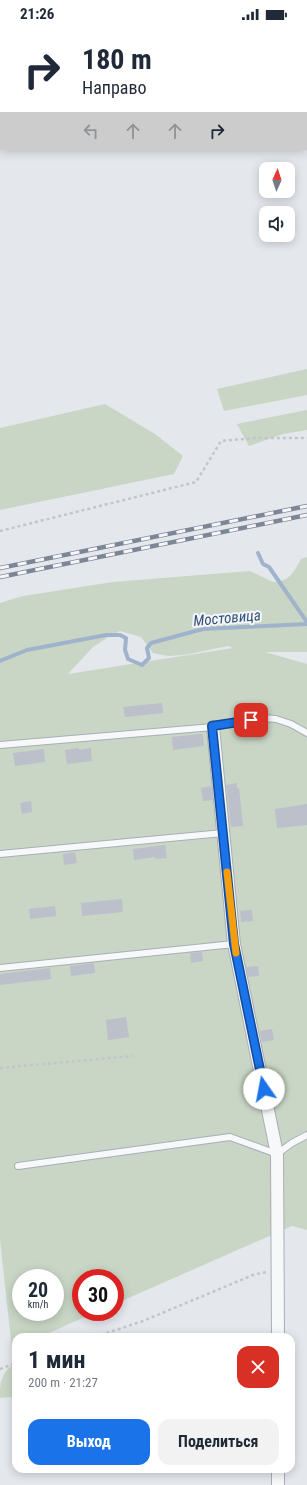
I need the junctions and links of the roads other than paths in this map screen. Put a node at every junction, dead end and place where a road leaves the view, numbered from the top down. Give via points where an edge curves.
1 (212, 726) junction
2 (307, 733) edge
3 (307, 738) edge
4 (0, 745) edge
5 (223, 833) junction
6 (0, 854) edge
7 (234, 944) junction
8 (0, 968) edge
9 (307, 1135) edge
10 (277, 1154) junction
11 (18, 1166) dead end
12 (278, 1333) edge
13 (278, 1473) edge
14 (278, 1485) edge

1 - 2 lane via 264,718 291,724
1 - 4 lane
1 - 5 street
2 - 3 lane
5 - 6 lane
5 - 7 street
7 - 8 lane
7 - 10 street
9 - 10 lane
10 - 11 lane via 230,1137
10 - 12 street
13 - 14 street

